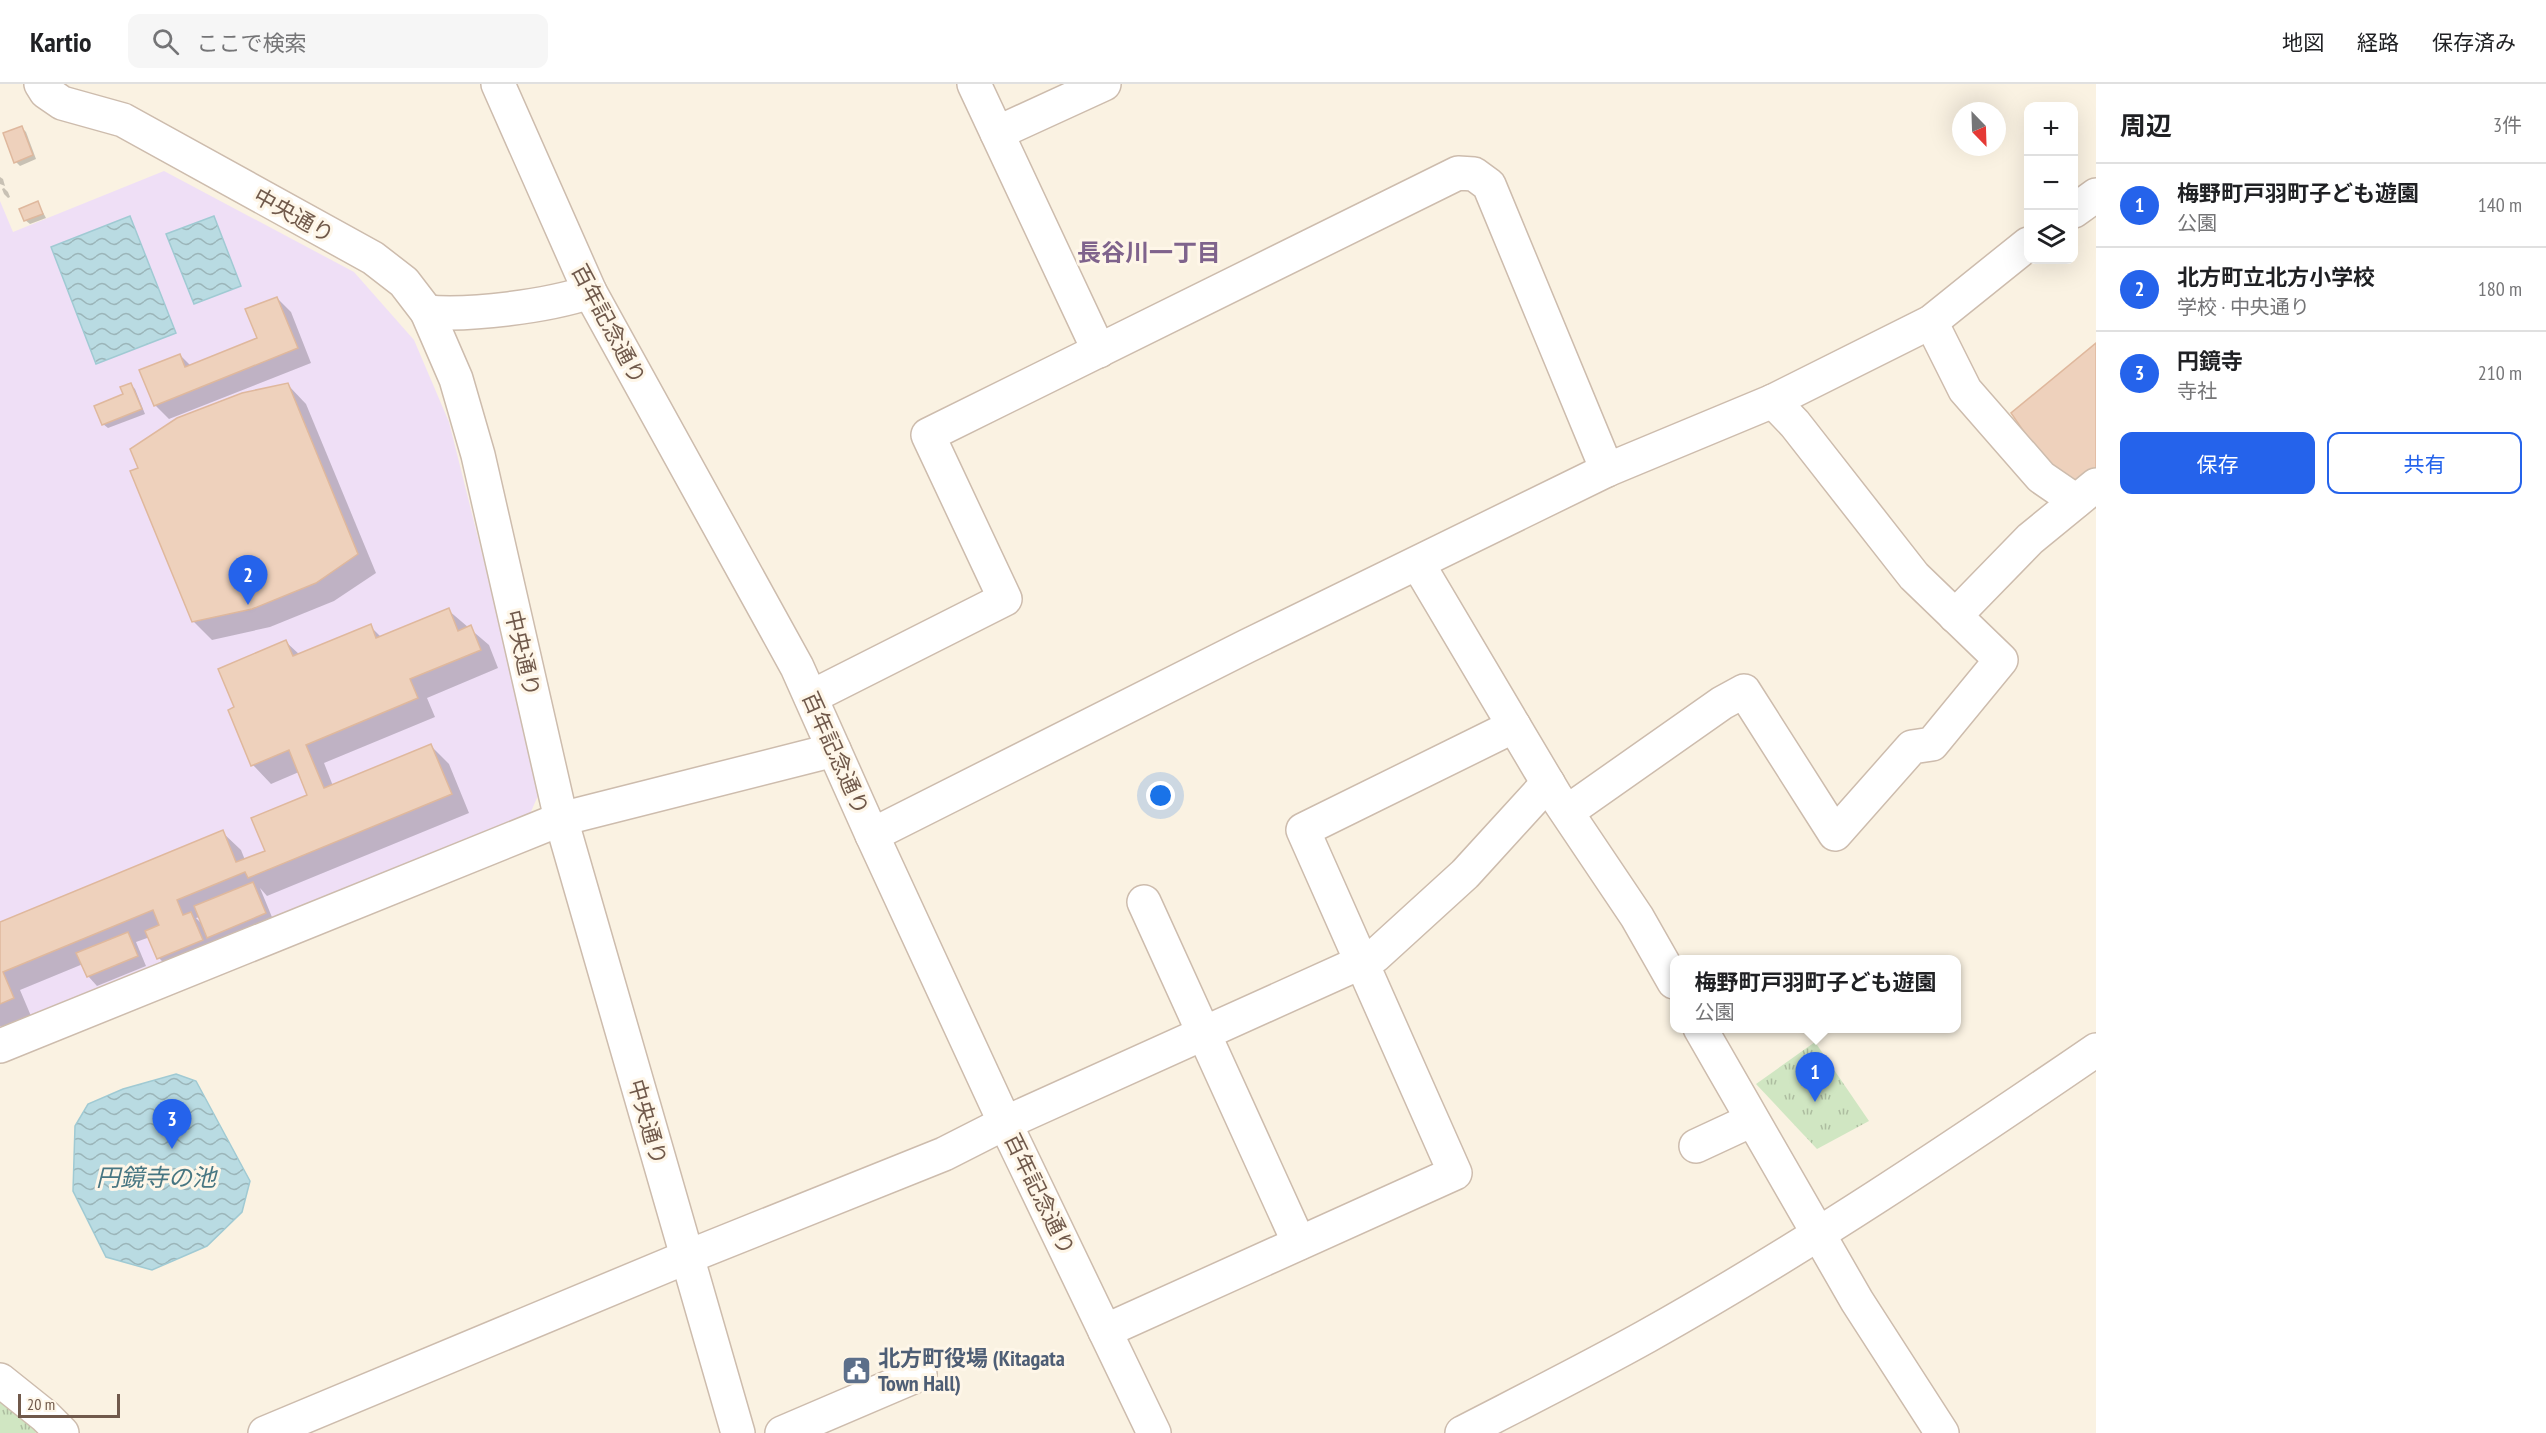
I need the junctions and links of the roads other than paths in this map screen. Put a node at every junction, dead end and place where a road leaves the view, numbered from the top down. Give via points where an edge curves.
1 (41, 84) edge
2 (498, 84) edge
3 (974, 84) edge
4 (1104, 84) edge
5 (997, 133) junction
6 (2096, 195) edge
7 (2074, 210) edge
8 (2024, 247) edge
9 (590, 292) junction
10 (427, 312) junction
11 (1931, 322) junction
12 (1099, 351) junction
13 (1773, 401) junction
14 (1607, 470) junction
15 (2086, 493) edge
16 (1418, 564) junction
17 (1955, 616) junction
18 (811, 697) junction
19 (1514, 726) junction
20 (834, 750) junction
21 (1548, 783) junction
22 (1566, 812) junction
23 (561, 819) junction
24 (872, 835) junction
25 (1144, 902) dead end
26 (1363, 962) junction
27 (1670, 975) edge
28 (1204, 1033) junction
29 (1702, 1033) edge
30 (0, 1046) edge
31 (2096, 1050) edge
32 (1752, 1120) junction
33 (1005, 1123) junction
34 (1696, 1146) dead end
35 (1816, 1234) junction
36 (1299, 1243) junction
37 (687, 1257) junction
38 (1105, 1331) junction
39 (920, 1374) dead end
40 (0, 1380) edge
41 (62, 1433) edge
42 (265, 1433) edge
43 (738, 1433) edge
44 (782, 1433) edge
45 (1154, 1433) edge
46 (1462, 1433) edge
47 (1942, 1433) edge

1 - 10 street, 中央通り via 45,92 62,102 123,120 373,258 404,282
2 - 9 street, 百年記念通り
3 - 5 street
4 - 5 street
5 - 12 street
6 - 7 street
8 - 11 street
9 - 10 street via 543,303 452,314
9 - 18 street, 百年記念通り
10 - 23 street, 中央通り via 456,379 478,455
11 - 13 street
11 - 15 street via 1965,390 2041,477
12 - 14 street via 1458,173 1474,174 1489,185
12 - 18 street via 928,435 1005,599
13 - 14 street
13 - 17 street via 1914,576
14 - 16 street
15 - 17 street via 2030,539
16 - 19 street
16 - 24 street
17 - 22 street via 2001,660 1932,744 1912,747 1835,834 1744,691
18 - 20 street, 百年記念通り
19 - 21 street
19 - 26 street via 1303,830
20 - 23 street
20 - 24 street, 百年記念通り
21 - 22 street
21 - 26 street via 1465,874 1375,956
22 - 27 street via 1637,917
23 - 30 street
23 - 37 street, 中央通り
24 - 33 street, 百年記念通り
25 - 28 street
26 - 28 street
26 - 36 street via 1455,1173
28 - 33 street
28 - 36 street
29 - 32 street
31 - 35 street via 1911,1176
32 - 34 street
32 - 35 street
33 - 37 street via 944,1154
33 - 38 street, 百年記念通り
35 - 46 street via 1647,1335
35 - 47 street
36 - 38 street
37 - 42 street
37 - 43 street, 中央通り
38 - 45 street, 百年記念通り
39 - 44 street
40 - 41 street

